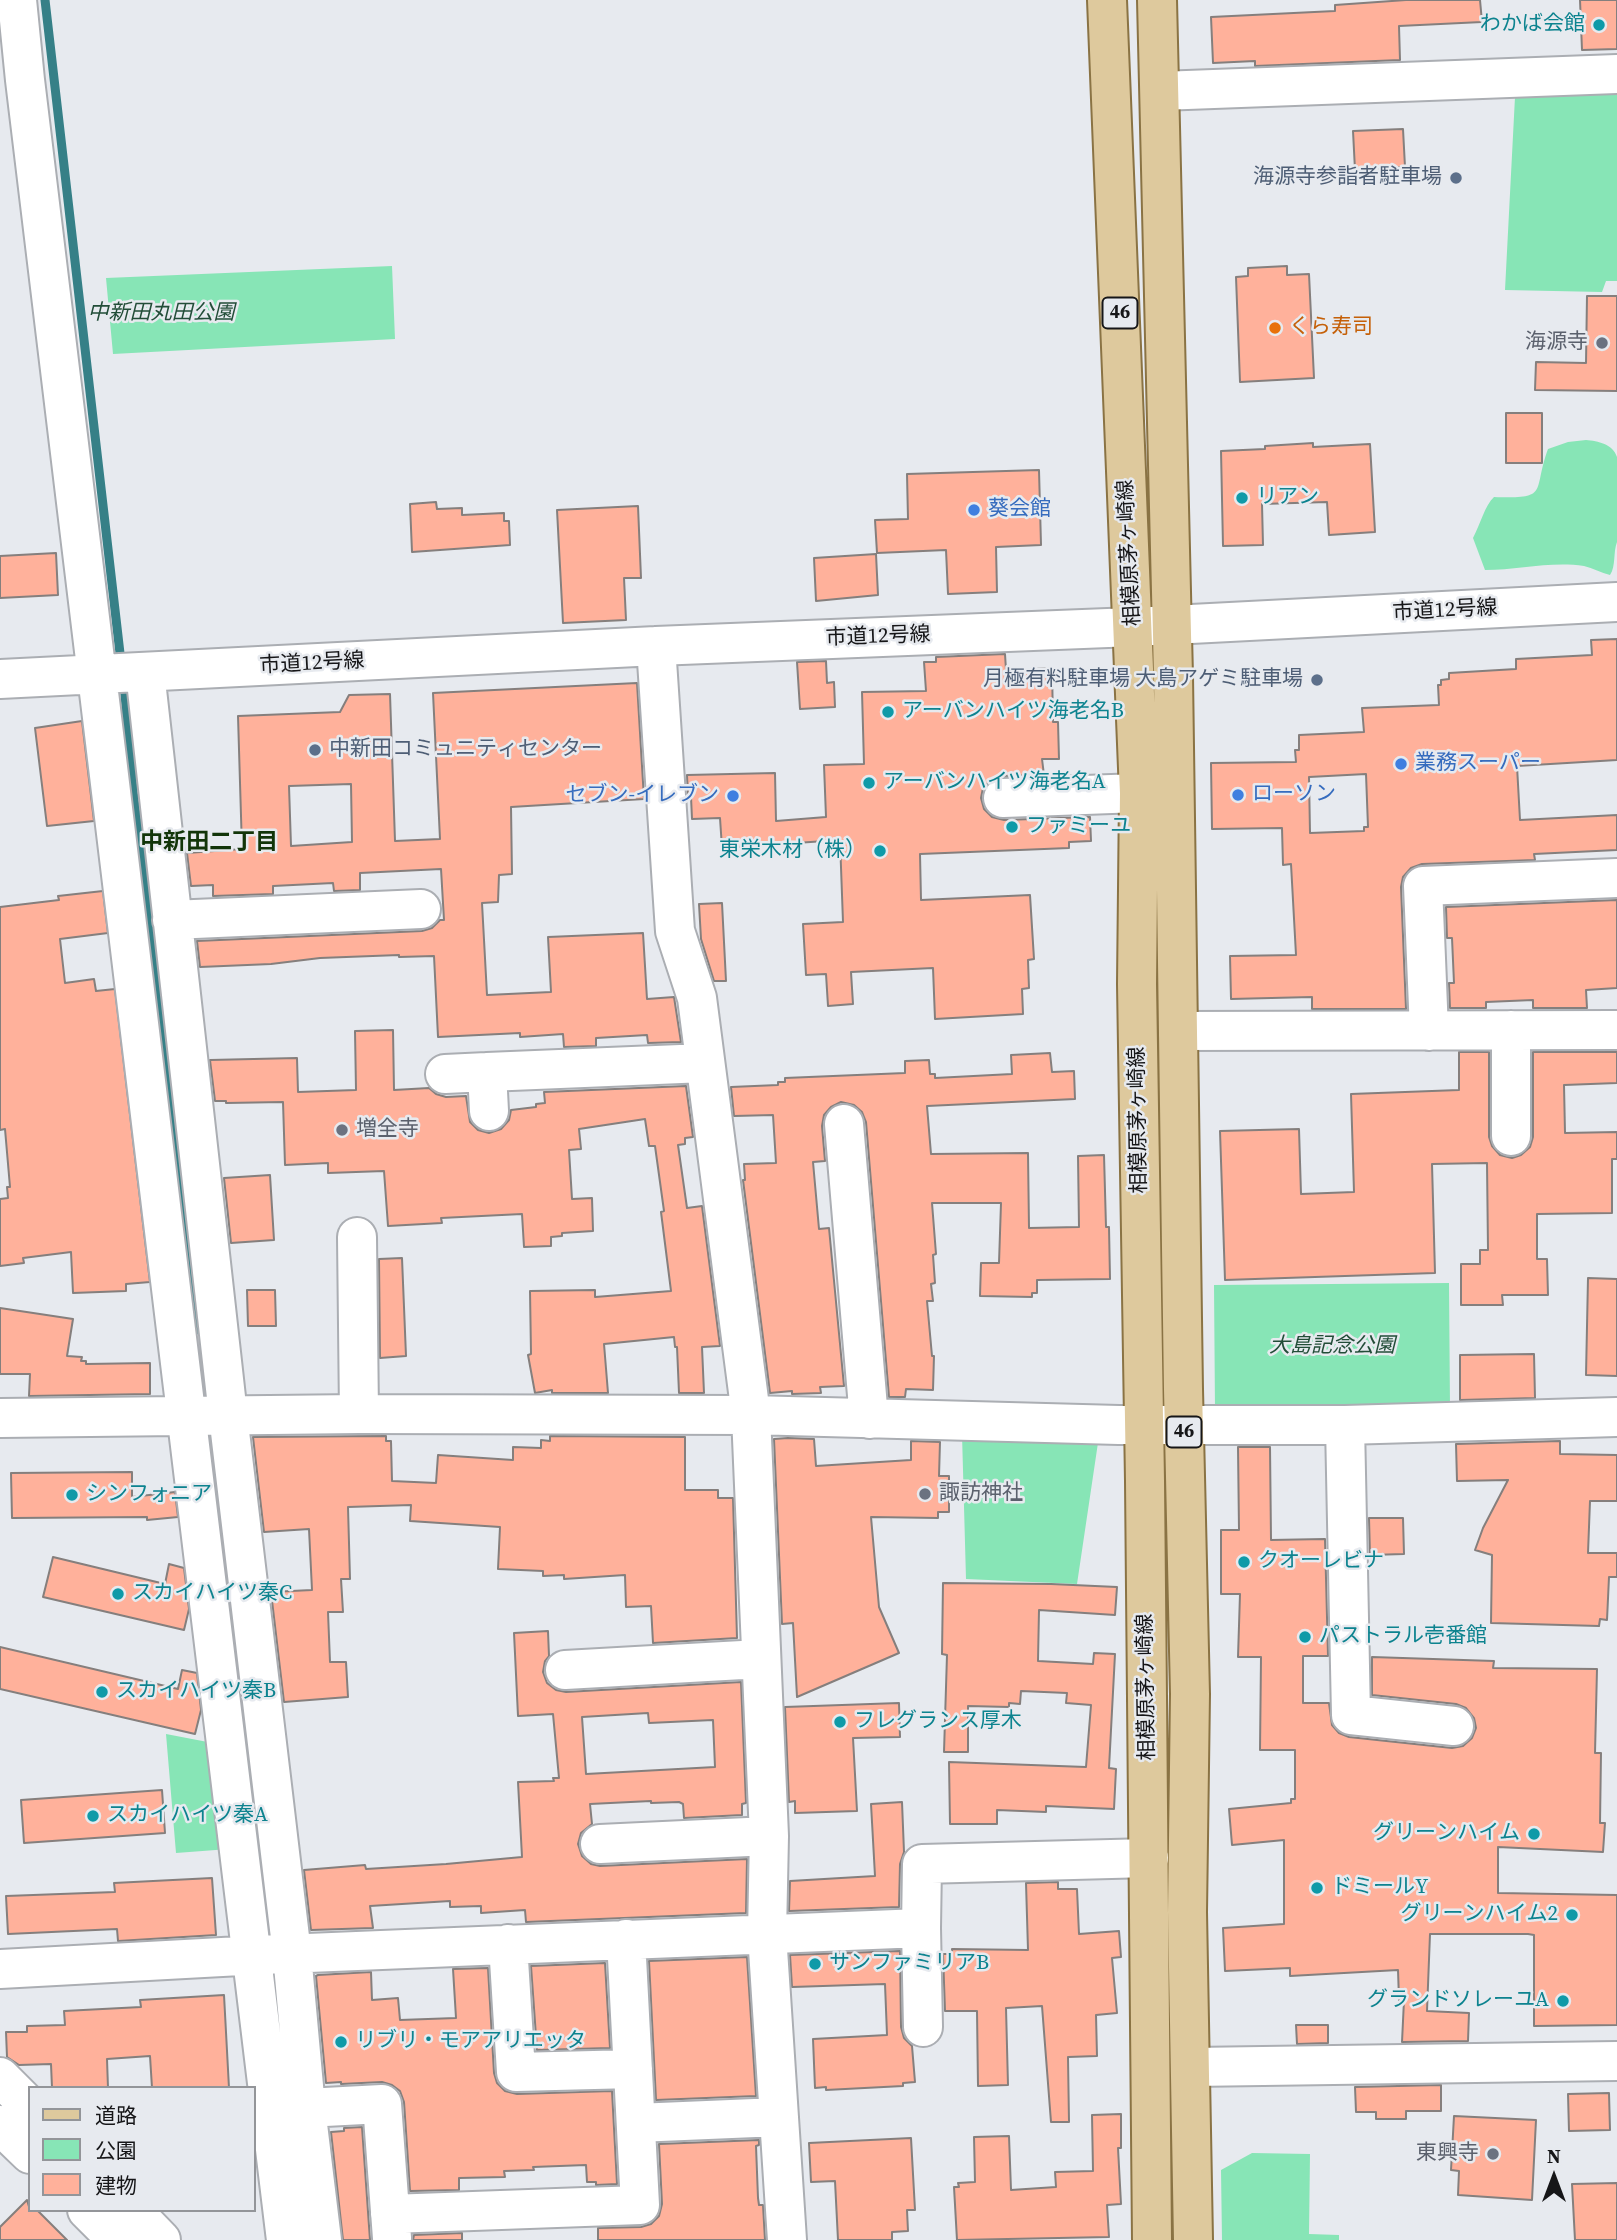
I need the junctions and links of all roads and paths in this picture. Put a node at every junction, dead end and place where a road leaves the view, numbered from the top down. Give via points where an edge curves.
1 (17, 0) edge
2 (1107, 0) edge
3 (1157, 0) edge
4 (1617, 74) edge
5 (12, 81) edge
6 (1160, 91) junction
7 (1617, 602) edge
8 (1171, 625) junction
9 (1133, 627) junction
10 (656, 646) junction
11 (123, 673) junction
12 (0, 679) edge
13 (1139, 793) junction
14 (1003, 798) dead end
15 (1617, 878) edge
16 (421, 909) dead end
17 (172, 920) junction
18 (1511, 1030) junction
19 (1617, 1030) edge
20 (1178, 1031) junction
21 (1429, 1031) junction
22 (705, 1062) junction
23 (487, 1072) junction
24 (445, 1074) dead end
25 (489, 1111) dead end
26 (844, 1124) dead end
27 (1511, 1136) dead end
28 (357, 1237) dead end
29 (359, 1414) junction
30 (208, 1415) junction
31 (751, 1415) junction
32 (1617, 1417) edge
33 (869, 1419) junction
34 (1, 1423) edge
35 (1144, 1425) junction
36 (1184, 1425) junction
37 (1345, 1425) junction
38 (760, 1659) junction
39 (565, 1670) dead end
40 (1454, 1726) dead end
41 (769, 1836) junction
42 (600, 1844) dead end
43 (1149, 1858) junction
44 (921, 1928) junction
45 (767, 1934) junction
46 (626, 1940) junction
47 (508, 1944) junction
48 (271, 1954) junction
49 (0, 1969) edge
50 (923, 2027) dead end
51 (1617, 2062) edge
52 (1192, 2067) junction
53 (633, 2069) junction
54 (0, 2077) edge
55 (28, 2105) edge
56 (306, 2108) junction
57 (779, 2117) junction
58 (636, 2123) junction
59 (0, 2125) edge
60 (28, 2152) edge
61 (89, 2212) edge
62 (134, 2212) edge
63 (391, 2227) edge
64 (117, 2240) edge
65 (161, 2240) edge
66 (286, 2240) edge
67 (322, 2240) edge
68 (787, 2240) edge
69 (1152, 2240) edge
70 (1193, 2240) edge

1 - 5 street
2 - 9 main road, 相模原茅ヶ崎線 / 46
3 - 6 main road, 相模原茅ヶ崎線 / 46
4 - 6 street
5 - 11 street
6 - 8 main road, 相模原茅ヶ崎線 / 46
7 - 8 street, 市道12号線
8 - 9 street, 市道12号線
8 - 20 main road, 相模原茅ヶ崎線 / 46
9 - 10 street, 市道12号線
9 - 13 main road, 相模原茅ヶ崎線 / 46
10 - 11 street, 市道12号線
10 - 22 street via 675,931 697,998
11 - 12 street, 市道12号線
11 - 17 street
11 - 30 street
13 - 14 street
13 - 35 main road, 相模原茅ヶ崎線 / 46 via 1137,984
15 - 21 street via 1423,886
16 - 17 street
17 - 30 street
18 - 19 street
18 - 21 street
18 - 27 street
20 - 21 street
20 - 36 main road, 相模原茅ヶ崎線 / 46
22 - 23 street
22 - 31 street
23 - 24 street
23 - 25 street
26 - 33 street
28 - 29 street
29 - 30 street
29 - 31 street
30 - 34 street
30 - 48 street
31 - 33 street
31 - 38 street
32 - 37 street
33 - 35 street
35 - 36 street
35 - 43 main road, 相模原茅ヶ崎線 / 46
36 - 37 street
36 - 52 main road, 相模原茅ヶ崎線 / 46
37 - 40 street via 1351,1716
38 - 39 street
38 - 41 street
41 - 42 street
41 - 45 street
43 - 44 street via 922,1864
43 - 69 main road, 相模原茅ヶ崎線 / 46
44 - 45 street
44 - 50 street
45 - 46 street
45 - 57 street
46 - 47 street
46 - 53 street
47 - 48 street
47 - 53 street via 516,2072
48 - 49 street
48 - 56 street
48 - 66 street
51 - 52 street
52 - 70 main road, 相模原茅ヶ崎線 / 46
53 - 58 street
54 - 55 street
56 - 63 street via 382,2104
56 - 67 street
57 - 58 street
57 - 68 street
58 - 63 street via 640,2205
59 - 60 street
61 - 64 street
62 - 65 street

